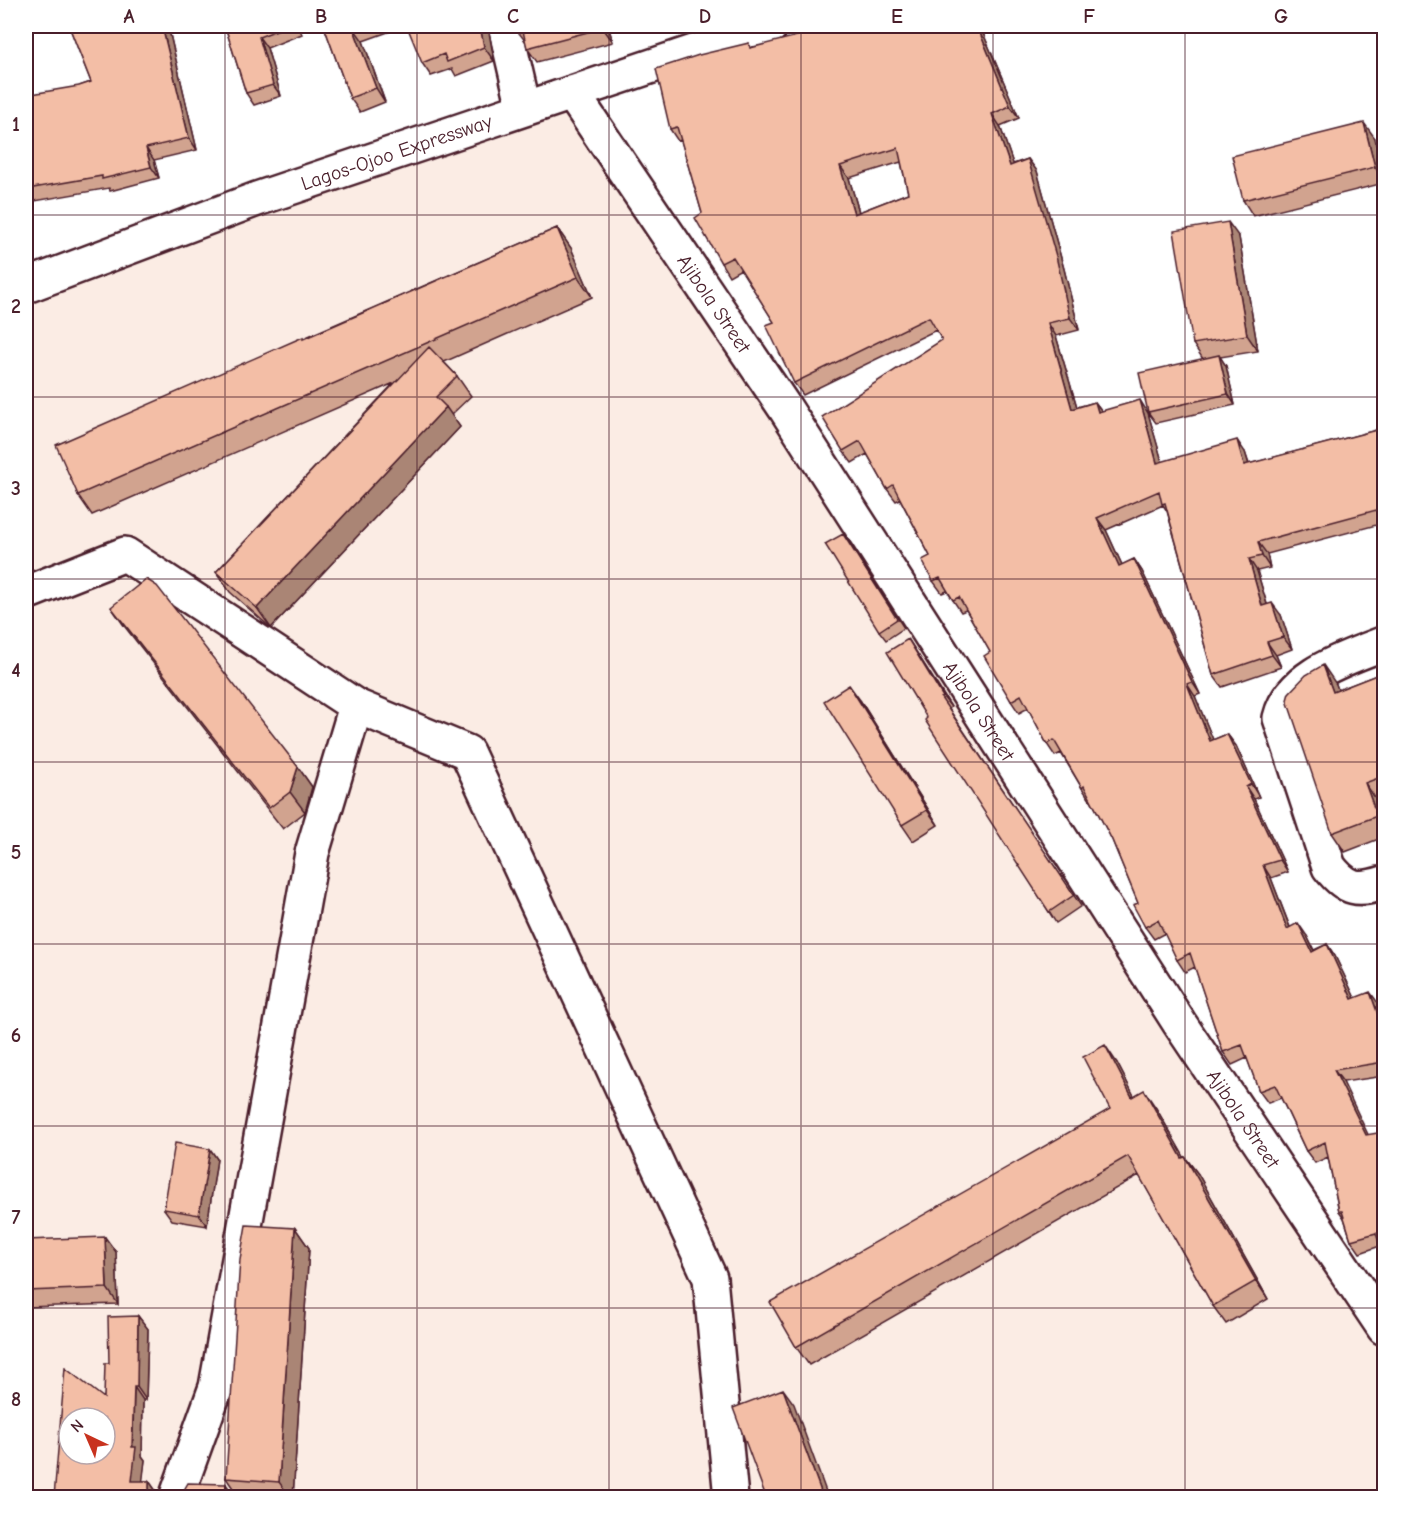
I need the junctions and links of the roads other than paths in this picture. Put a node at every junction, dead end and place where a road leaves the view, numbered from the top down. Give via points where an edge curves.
1 (505, 26) edge
2 (771, 26) edge
3 (572, 93) junction
4 (524, 108) junction
5 (26, 286) edge
6 (26, 593) edge
7 (1382, 644) dead end
8 (356, 706) junction
9 (1384, 883) edge
10 (1384, 1328) edge
11 (176, 1497) edge
12 (731, 1497) edge

1 - 4 street
2 - 3 street, Lagos-Ojoo Expressway
3 - 4 street, Lagos-Ojoo Expressway
3 - 10 street, Ajibola Street via 785,408 1180,1024
4 - 5 street, Lagos-Ojoo Expressway via 257,199
6 - 8 street via 125,554
7 - 9 street via 1306,680 1289,699 1280,718 1329,867 1350,887 1365,889
8 - 11 street via 312,853 216,1387
8 - 12 street via 467,752 710,1278

